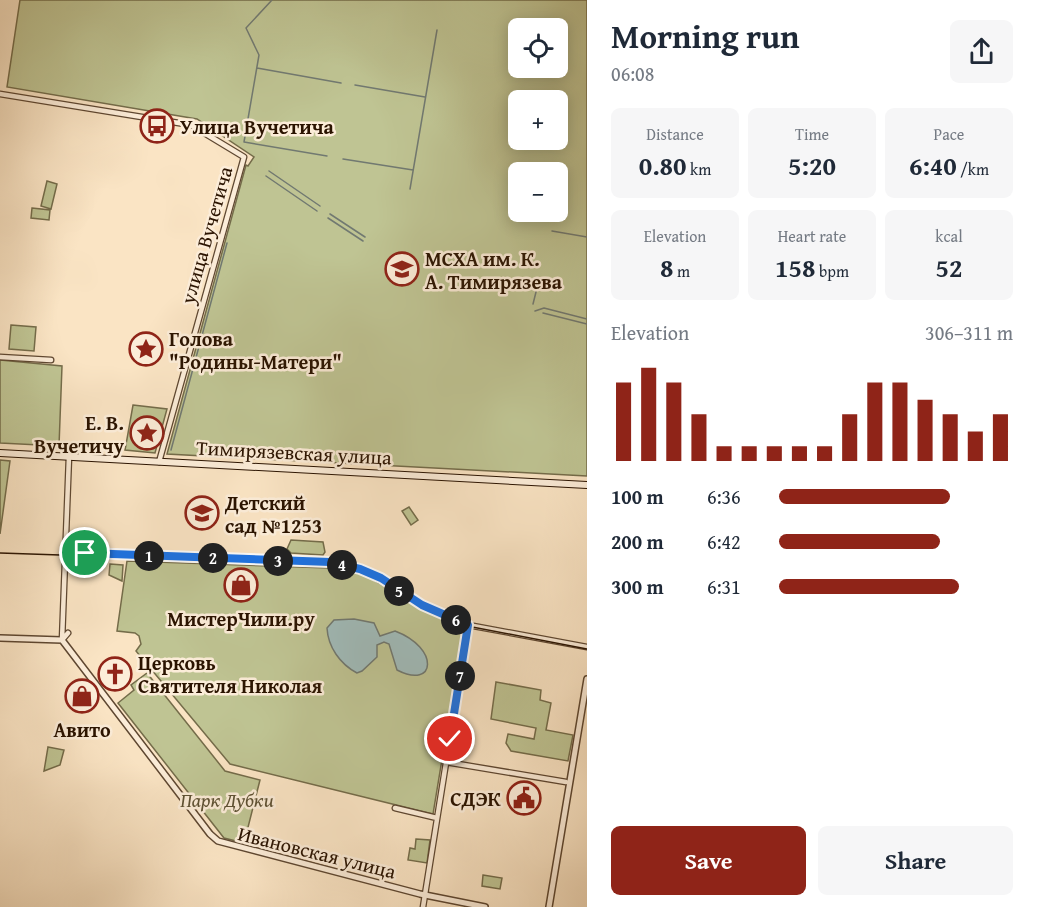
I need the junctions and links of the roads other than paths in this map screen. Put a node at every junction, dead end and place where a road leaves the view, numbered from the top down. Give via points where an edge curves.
1 (0, 94) edge
2 (0, 357) edge
3 (51, 360) dead end
4 (0, 453) edge
5 (69, 456) junction
6 (159, 462) junction
7 (587, 485) edge
8 (64, 552) junction
9 (468, 625) junction
10 (68, 633) dead end
11 (0, 638) edge
12 (62, 640) junction
13 (587, 647) edge
14 (587, 679) edge
15 (446, 762) junction
16 (566, 782) dead end
17 (395, 808) dead end
18 (437, 818) junction
19 (425, 895) junction
20 (423, 907) edge
21 (485, 907) edge
22 (549, 907) edge

1 - 6 street, улица Вучетича via 191,125 244,157
2 - 3 street
4 - 5 main road, Тимирязевская улица
5 - 6 main road, Тимирязевская улица
5 - 8 street
6 - 7 main road, Тимирязевская улица
8 - 9 street via 330,562 381,578 422,605
8 - 12 street
9 - 13 street
9 - 15 street
10 - 12 street
11 - 12 street
12 - 19 street, Ивановская улица via 214,838
14 - 22 street
15 - 16 street
15 - 18 street
17 - 18 street
18 - 19 street
19 - 20 street
19 - 21 street, Ивановская улица

